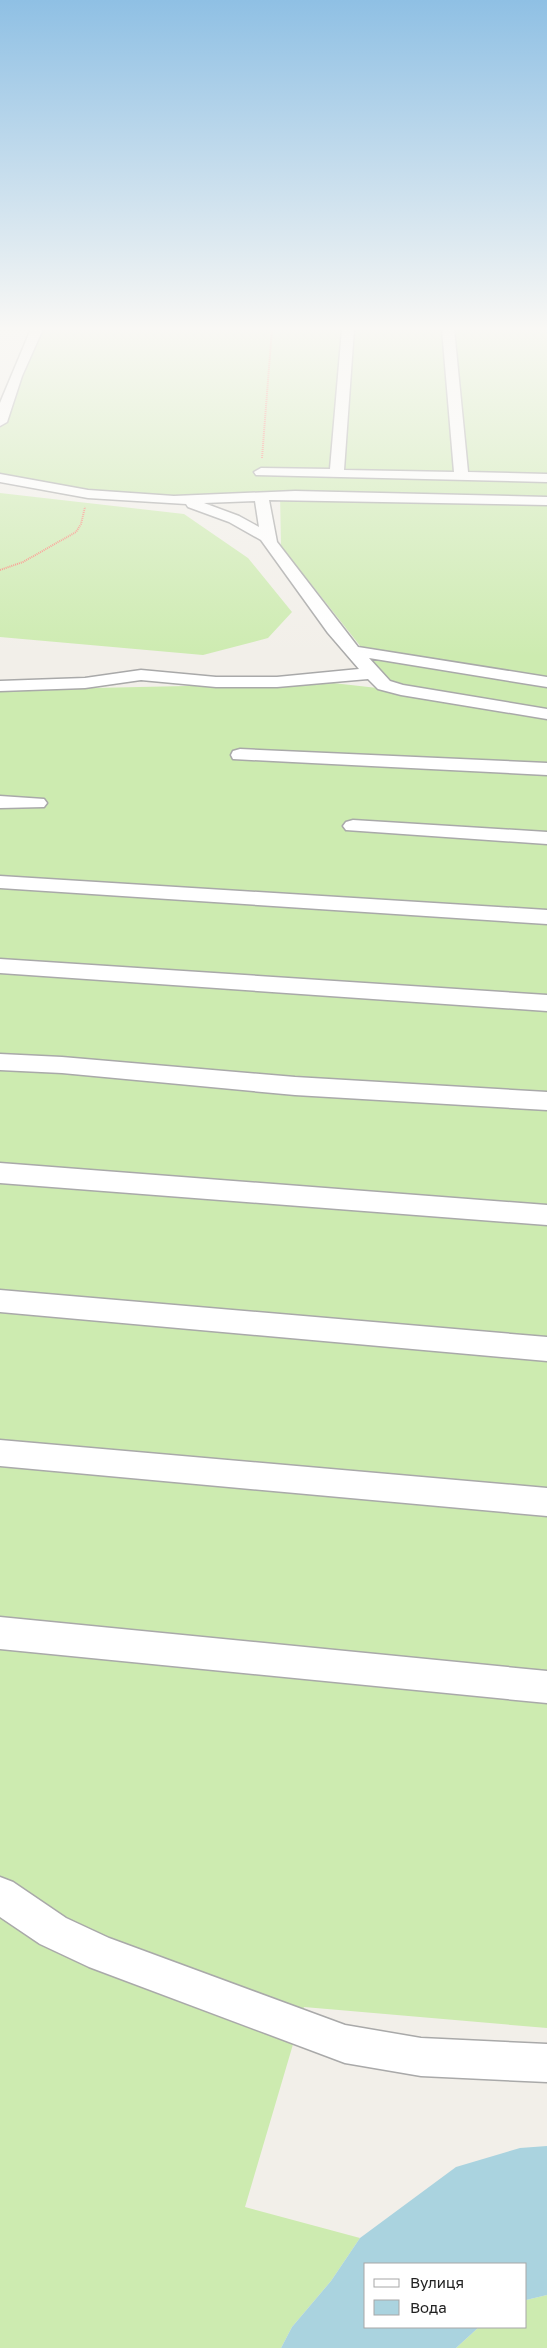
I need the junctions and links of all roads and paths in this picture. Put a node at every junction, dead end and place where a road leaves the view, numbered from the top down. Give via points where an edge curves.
1 (263, 439) edge
2 (340, 439) edge
3 (458, 439) edge
4 (260, 472) joint
5 (337, 472) junction
6 (461, 476) junction
7 (0, 478) edge
8 (547, 478) edge
9 (88, 494) junction
10 (261, 496) junction
11 (174, 500) junction
12 (547, 501) edge
13 (268, 538) junction
14 (0, 570) edge
15 (354, 652) junction
16 (372, 673) junction
17 (547, 682) edge
18 (0, 686) edge
19 (547, 714) edge
20 (240, 755) dead end
21 (547, 769) edge
22 (0, 802) edge
23 (37, 803) dead end
24 (353, 826) dead end
25 (547, 838) edge
26 (0, 882) edge
27 (547, 917) edge
28 (0, 966) edge
29 (547, 1003) edge
30 (0, 1062) edge
31 (547, 1101) edge
32 (0, 1173) edge
33 (547, 1215) edge
34 (0, 1301) edge
35 (547, 1349) edge
36 (0, 1453) edge
37 (547, 1502) edge
38 (0, 1633) edge
39 (547, 1687) edge
40 (0, 1895) edge
41 (547, 2063) edge

1 - 4 path
2 - 5 street
3 - 6 street
4 - 5 street
5 - 6 street
6 - 8 street
7 - 9 street
9 - 11 street
9 - 14 path via 76,532 23,562
10 - 11 street
10 - 12 street
10 - 13 street
11 - 13 street via 218,512
13 - 15 street
15 - 16 street
15 - 17 street
16 - 18 street via 277,682 216,682 141,675 85,683
16 - 19 street via 384,685 401,690
20 - 21 street
22 - 23 street
24 - 25 street
26 - 27 street
28 - 29 street
30 - 31 street via 295,1086
32 - 33 street
34 - 35 street
36 - 37 street
38 - 39 street
40 - 41 street via 53,1931 102,1954 345,2044 421,2058

